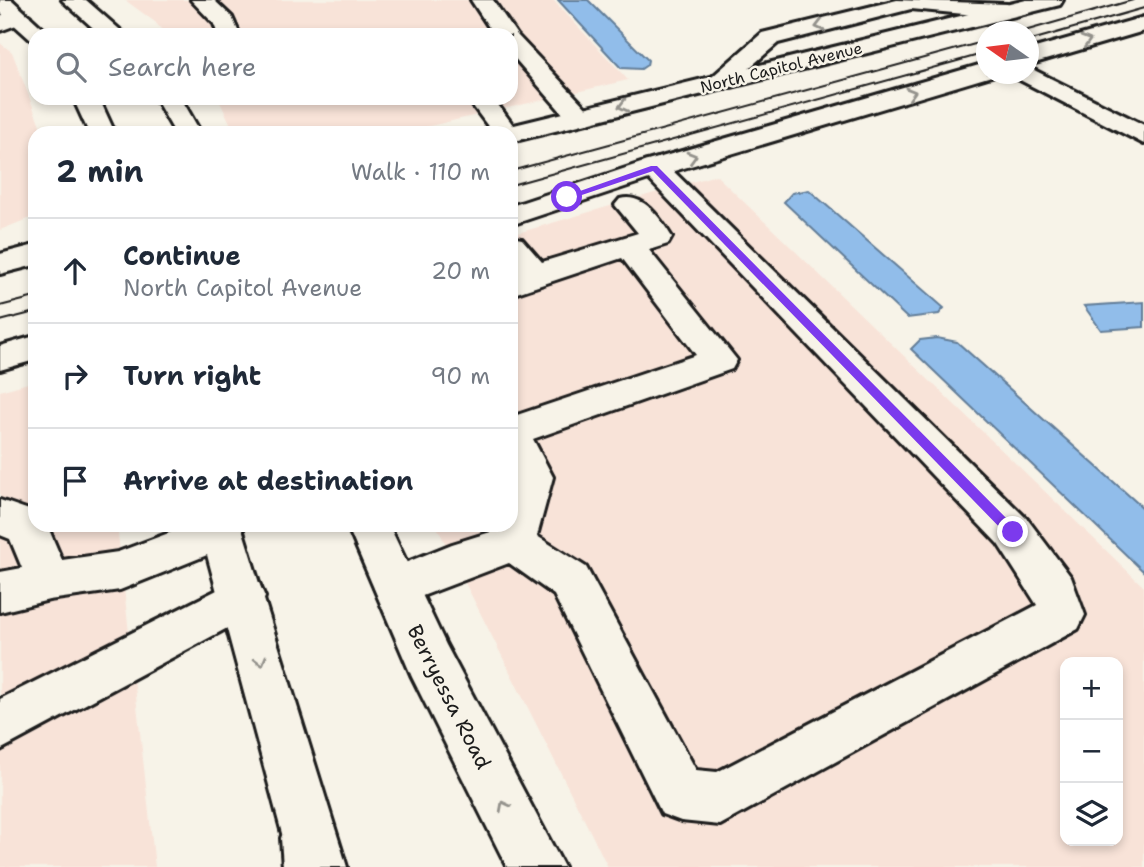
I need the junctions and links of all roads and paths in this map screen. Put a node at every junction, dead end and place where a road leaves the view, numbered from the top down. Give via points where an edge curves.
1 (73, 0) edge
2 (202, 0) edge
3 (482, 0) edge
4 (1052, 0) edge
5 (0, 1) edge
6 (1007, 11) junction
7 (6, 20) edge
8 (1144, 24) edge
9 (107, 28) edge
10 (226, 28) edge
11 (500, 28) edge
12 (28, 30) edge
13 (518, 48) edge
14 (1039, 55) edge
15 (976, 74) edge
16 (1039, 80) edge
17 (717, 83) junction
18 (89, 105) edge
19 (172, 105) edge
20 (485, 105) edge
21 (580, 117) junction
22 (99, 126) edge
23 (184, 126) edge
24 (501, 126) edge
25 (518, 132) edge
26 (1144, 136) edge
27 (654, 168) junction
28 (630, 205) dead end
29 (518, 214) edge
30 (629, 246) junction
31 (28, 257) edge
32 (0, 264) edge
33 (523, 281) edge
34 (28, 350) edge
35 (0, 358) edge
36 (518, 431) edge
37 (518, 447) edge
38 (0, 517) edge
39 (28, 529) edge
40 (518, 529) edge
41 (29, 532) edge
42 (212, 532) edge
43 (222, 532) edge
44 (371, 532) edge
45 (517, 532) edge
46 (514, 543) junction
47 (49, 581) junction
48 (396, 587) junction
49 (0, 593) edge
50 (243, 597) junction
51 (0, 725) edge
52 (313, 857) edge
53 (536, 867) edge

1 - 9 main road
2 - 10 main road
3 - 11 main road
4 - 6 main road, North Capitol Avenue
5 - 7 main road
6 - 17 main road, North Capitol Avenue
6 -> 17 main road via 911,3 770,38
7 - 12 main road
14 -> 8 main road
13 - 21 main road
27 -> 15 main road
16 - 26 main road
17 -> 21 main road, North Capitol Avenue
18 - 22 main road
19 - 23 main road
20 - 24 main road
21 - 25 main road, North Capitol Avenue
27 - 29 main road
27 - 46 main road via 1013,532 1055,591 1062,615 720,799 681,795 570,581
28 - 30 main road via 657,237
30 - 33 main road
30 - 36 main road via 719,360
31 - 32 main road
34 - 35 main road
37 - 40 main road via 533,477
38 - 39 main road
41 - 47 main road
42 - 47 main road via 120,571
43 - 50 main road
44 - 48 main road, Berryessa Road
45 - 46 main road
46 - 48 main road via 467,556
47 - 49 main road
53 -> 48 main road, Berryessa Road via 429,661
50 - 51 main road
50 -> 52 main road

